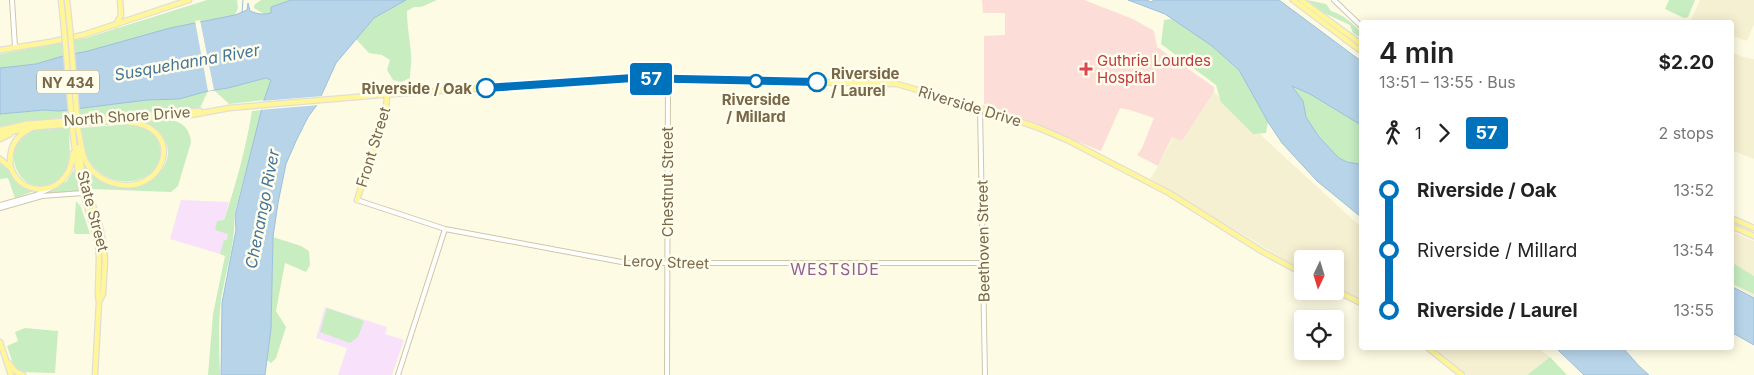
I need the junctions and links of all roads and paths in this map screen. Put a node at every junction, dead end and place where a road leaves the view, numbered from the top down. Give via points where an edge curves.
1 (12, 0) edge
2 (67, 0) edge
3 (120, 0) edge
4 (189, 0) edge
5 (1293, 0) edge
6 (1301, 0) edge
7 (1334, 0) edge
8 (61, 2) edge
9 (121, 11) junction
10 (132, 19) junction
11 (1359, 24) edge
12 (114, 26) junction
13 (67, 29) junction
14 (1359, 43) edge
15 (15, 47) junction
16 (0, 50) edge
17 (1359, 50) edge
18 (668, 79) junction
19 (387, 94) junction
20 (980, 108) junction
21 (202, 112) junction
22 (106, 121) junction
23 (41, 127) junction
24 (27, 129) junction
25 (78, 129) junction
26 (0, 130) edge
27 (0, 134) edge
28 (73, 134) junction
29 (0, 139) edge
30 (0, 158) edge
31 (12, 172) junction
32 (53, 186) junction
33 (83, 193) junction
34 (357, 200) joint
35 (0, 207) edge
36 (1734, 219) edge
37 (1734, 227) edge
38 (446, 228) junction
39 (1754, 228) edge
40 (1753, 235) edge
41 (983, 263) junction
42 (667, 264) junction
43 (1294, 269) edge
44 (1344, 294) edge
45 (99, 302) junction
46 (1359, 302) edge
47 (0, 342) edge
48 (1431, 350) edge
49 (6, 360) junction
50 (8, 367) junction
51 (11, 375) edge
52 (16, 375) edge
53 (23, 375) edge
54 (95, 375) edge
55 (398, 375) edge
56 (667, 375) edge
57 (985, 375) edge
58 (1462, 375) edge

1 - 15 street
2 - 13 main road, NY 434
3 - 9 main road
4 - 10 main road
5 - 17 main road
6 - 14 main road
7 - 11 street
8 - 13 main road, NY 434
9 - 10 main road
9 - 12 main road
10 - 12 main road
12 - 15 main road
13 - 25 main road, State Street / NY 434, bridge
13 - 28 main road, State Street / NY 434, bridge
15 - 16 main road
18 - 19 main road, Riverside Drive via 633,78
18 - 20 main road, Riverside Drive via 893,84
18 - 42 street, Chestnut Street
19 - 21 main road, Riverside Drive
19 - 34 main road, Front Street via 386,110
20 - 41 street, Beethoven Street
20 - 43 main road, Riverside Drive via 1039,128 1092,152 1169,193
21 - 22 main road, North Shore Drive
21 - 26 main road, North Shore Drive via 26,124
22 - 23 main road, North Shore Drive
22 - 25 main road via 138,123 156,133 164,154 155,174 130,185 102,179 85,160
23 - 24 main road, North Shore Drive
23 - 31 main road via 24,133 15,142 10,154
24 - 27 main road, North Shore Drive
24 - 29 main road
25 - 45 main road, State Street / NY 434 via 82,174 104,248 103,296
28 - 32 main road via 70,170
28 - 33 main road, State Street / NY 434
30 - 31 main road
31 - 32 main road via 30,187 42,189
32 - 35 street
33 - 35 street via 45,195
33 - 45 main road, State Street / NY 434 via 100,258
34 - 38 street, Leroy Street
36 - 39 main road
37 - 40 main road
38 - 42 street, Leroy Street via 627,263
38 - 55 street
41 - 42 street, Leroy Street
41 - 57 street, Beethoven Street
42 - 56 street, Chestnut Street
44 - 46 main road
45 - 54 main road, State Street / NY 434
47 - 49 main road
48 - 58 main road
49 - 50 main road
49 - 53 main road
50 - 51 main road
50 - 52 main road

